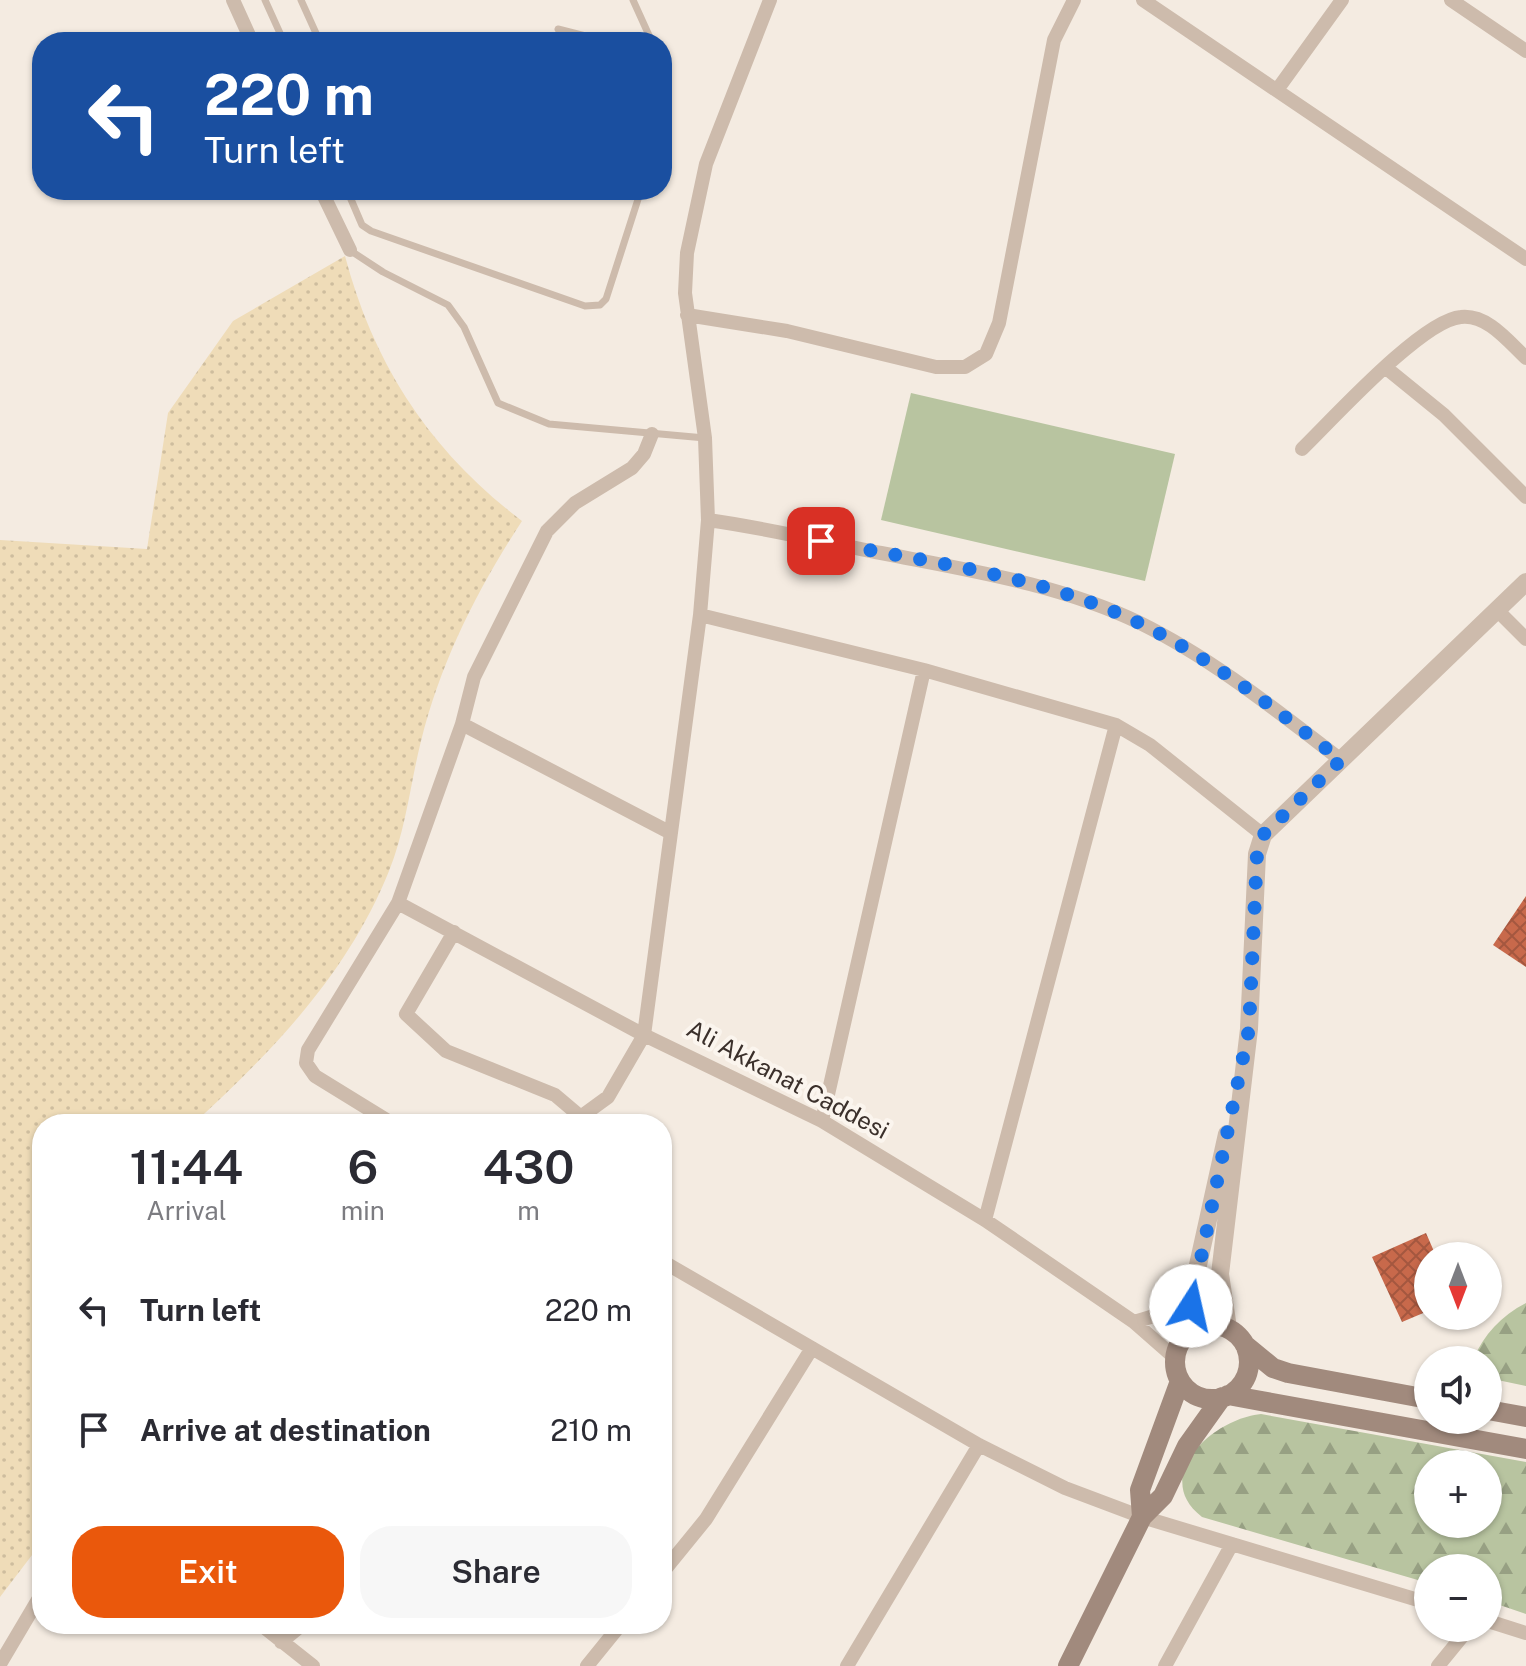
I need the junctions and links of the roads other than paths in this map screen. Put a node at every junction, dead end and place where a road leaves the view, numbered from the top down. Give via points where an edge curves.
1 (233, 0) edge
2 (265, 0) edge
3 (301, 0) edge
4 (633, 0) edge
5 (770, 0) edge
6 (1074, 0) edge
7 (1143, 0) edge
8 (1342, 0) edge
9 (1451, 0) edge
10 (558, 29) dead end
11 (247, 32) edge
12 (279, 32) edge
13 (315, 32) edge
14 (570, 32) edge
15 (647, 32) edge
16 (1526, 51) edge
17 (1277, 90) junction
18 (326, 200) edge
19 (351, 200) edge
20 (638, 200) edge
21 (350, 250) joint
22 (1526, 259) edge
23 (687, 315) junction
24 (1526, 358) edge
25 (1385, 367) junction
26 (652, 434) junction
27 (705, 438) junction
28 (1302, 449) dead end
29 (1526, 497) edge
30 (708, 520) junction
31 (1526, 582) edge
32 (1498, 611) junction
33 (700, 615) junction
34 (1526, 639) edge
35 (924, 670) junction
36 (462, 724) junction
37 (1116, 725) junction
38 (1341, 760) junction
39 (671, 833) junction
40 (1263, 835) junction
41 (398, 903) junction
42 (454, 932) junction
43 (1249, 1029) junction
44 (644, 1035) junction
45 (377, 1114) edge
46 (571, 1114) edge
47 (584, 1114) edge
48 (822, 1121) junction
49 (985, 1220) junction
50 (672, 1267) edge
51 (1194, 1288) junction
52 (1134, 1322) junction
53 (1228, 1328) junction
54 (1189, 1333) junction
55 (1245, 1345) junction
56 (812, 1348) junction
57 (1175, 1358) junction
58 (1180, 1381) junction
59 (1225, 1396) junction
60 (1414, 1396) edge
61 (1502, 1413) edge
62 (1526, 1417) edge
63 (979, 1445) junction
64 (1526, 1449) edge
65 (1142, 1517) junction
66 (1232, 1544) junction
67 (672, 1561) edge
68 (1414, 1599) edge
69 (32, 1610) edge
70 (1502, 1625) edge
71 (1526, 1633) edge
72 (272, 1634) edge
73 (291, 1634) edge
74 (613, 1634) edge
75 (281, 1642) junction
76 (1458, 1642) edge
77 (0, 1664) edge
78 (313, 1666) edge
79 (587, 1666) edge
80 (847, 1666) edge
81 (1068, 1666) edge
82 (1165, 1666) edge
83 (1438, 1666) edge

1 - 11 street
2 - 12 lane
3 - 13 lane
4 - 15 lane
5 - 23 street via 706,164 687,253
6 - 23 street via 1054,40 999,323 986,354 965,367 936,367 787,331
7 - 17 street
8 - 17 street
9 - 16 street
10 - 14 lane
17 - 22 street
18 - 21 street
19 - 20 lane via 362,225 371,231 585,306 606,299
21 - 26 lane via 448,305 464,327 498,403 549,424
23 - 27 street
24 - 25 street via 1483,321 1462,316 1444,321
25 - 28 street
25 - 29 street via 1444,415
26 - 27 lane
26 - 36 street via 632,468 575,503 547,531 474,677
27 - 30 street
30 - 33 street
30 - 38 street via 970,570 1111,612 1239,682
31 - 32 street
32 - 34 street
32 - 38 street
33 - 35 street
33 - 39 street
35 - 37 street
35 - 48 street
36 - 39 street
36 - 41 street
37 - 40 street via 1150,745
37 - 49 street
38 - 40 street
39 - 44 street
40 - 43 street via 1257,854
41 - 42 street, Ali Akkanat Caddesi
41 - 45 street via 308,1050 306,1063 315,1076
42 - 44 street, Ali Akkanat Caddesi
42 - 46 street via 406,1014 446,1051 555,1095
43 - 51 street
43 - 53 street via 1220,1274
44 - 47 street via 608,1097
44 - 48 street, Ali Akkanat Caddesi
48 - 49 street, Ali Akkanat Caddesi
49 - 52 street, Ali Akkanat Caddesi
50 - 56 street
51 - 52 street via 1154,1316
51 - 54 street
52 - 57 street, Ali Akkanat Caddesi
53 - 54 main road via 1205,1325
53 - 55 main road
54 - 57 main road
55 - 59 main road via 1247,1373
55 - 60 main road via 1288,1373
56 - 63 street
56 - 67 street via 706,1519
57 - 58 main road
58 - 59 main road via 1198,1396
58 - 65 main road via 1140,1490
59 - 64 main road
59 - 65 main road via 1187,1446 1163,1496
61 - 62 main road
63 - 65 street via 1065,1488
63 - 80 street
65 - 66 street
65 - 81 main road
66 - 68 street
66 - 82 street
69 - 77 street
70 - 71 street
72 - 75 street
73 - 75 street
74 - 79 street
75 - 78 street
76 - 83 street

